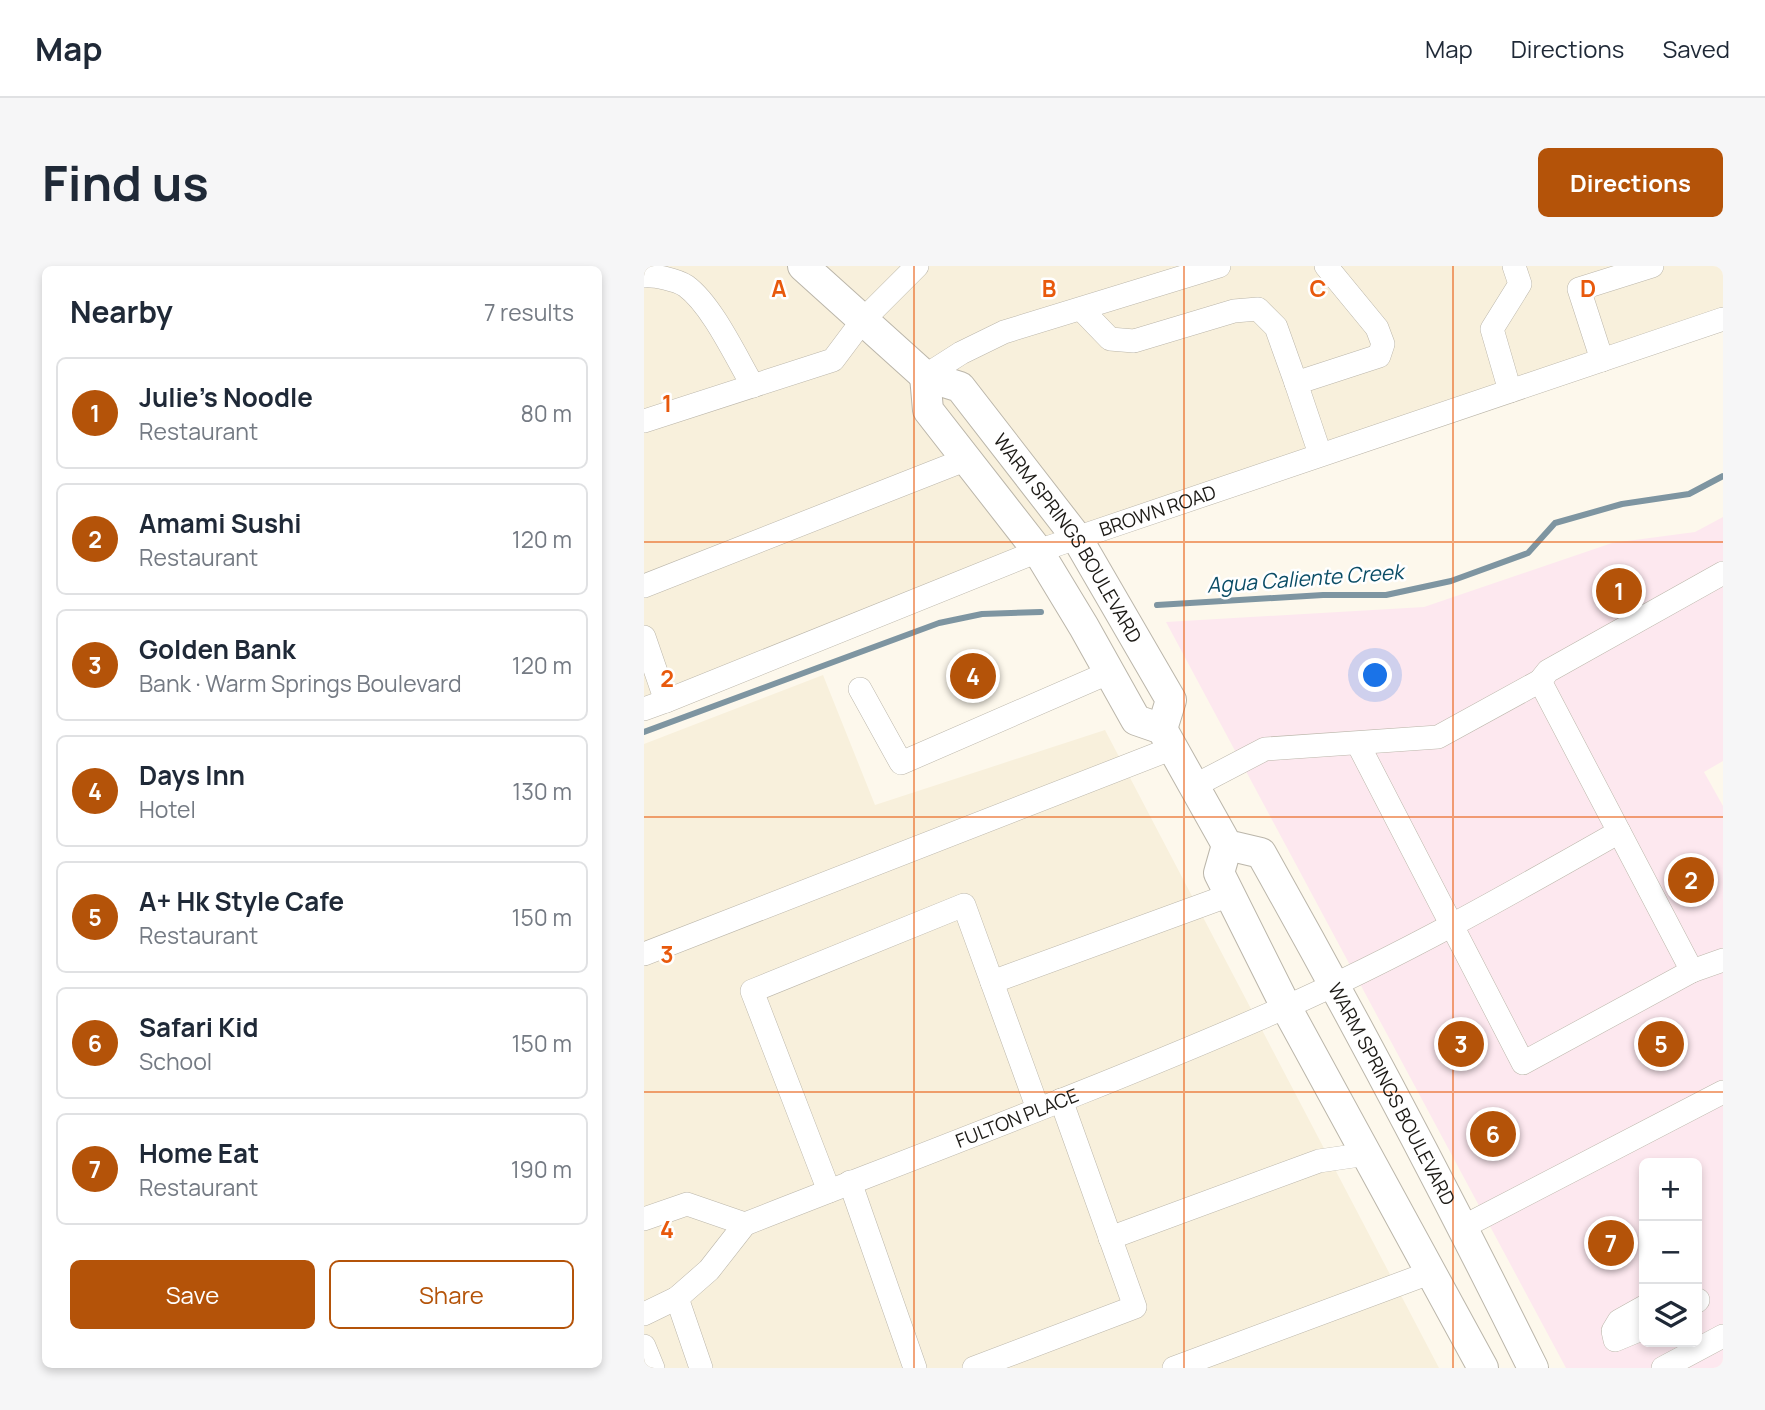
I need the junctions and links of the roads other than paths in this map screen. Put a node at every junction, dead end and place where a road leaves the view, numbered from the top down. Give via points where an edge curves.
1 (803, 266) edge
2 (917, 266) edge
3 (1219, 266) edge
4 (1326, 266) edge
5 (1514, 266) edge
6 (1653, 266) edge
7 (644, 276) edge
8 (1082, 309) junction
9 (1723, 319) edge
10 (863, 320) junction
11 (1602, 360) junction
12 (925, 376) junction
13 (1296, 383) junction
14 (753, 386) junction
15 (1510, 391) junction
16 (644, 421) edge
17 (1320, 454) junction
18 (967, 458) junction
19 (1077, 538) junction
20 (1038, 551) junction
21 (1723, 573) edge
22 (644, 586) edge
23 (644, 637) edge
24 (1108, 673) junction
25 (1540, 681) junction
26 (860, 689) dead end
27 (655, 705) edge
28 (1168, 739) junction
29 (1357, 744) junction
30 (1194, 786) junction
31 (1619, 832) junction
32 (1227, 845) junction
33 (1230, 895) junction
34 (1452, 926) junction
35 (644, 954) edge
36 (1723, 960) edge
37 (1692, 971) junction
38 (992, 982) junction
39 (1334, 984) junction
40 (1286, 1007) junction
41 (1723, 1092) edge
42 (1060, 1100) junction
43 (1038, 1109) junction
44 (1367, 1154) junction
45 (850, 1182) junction
46 (829, 1191) junction
47 (644, 1219) edge
48 (745, 1224) junction
49 (1463, 1227) junction
50 (1110, 1238) junction
51 (1432, 1272) junction
52 (677, 1298) junction
53 (1639, 1310) edge
54 (644, 1314) edge
55 (1639, 1330) edge
56 (1723, 1336) edge
57 (644, 1346) edge
58 (653, 1368) edge
59 (701, 1368) edge
60 (915, 1368) edge
61 (974, 1368) edge
62 (1174, 1368) edge
63 (1483, 1368) edge
64 (1533, 1368) edge
65 (1663, 1368) edge

1 - 10 main road, WARM SPRINGS BOULEVARD
2 - 10 street
3 - 8 street
4 - 13 street via 1377,328 1383,344 1380,356
5 - 15 street via 1520,284 1492,329
6 - 11 street via 1579,289
7 - 14 street via 685,285 710,312
8 - 12 street via 1004,332
8 - 13 street via 1110,339 1134,341 1234,311 1258,309 1276,327
9 - 11 street, BROWN ROAD
10 - 12 main road, WARM SPRINGS BOULEVARD
10 - 14 street via 833,360
11 - 15 street, BROWN ROAD
12 - 18 main road, WARM SPRINGS BOULEVARD via 928,410
12 - 19 main road, WARM SPRINGS BOULEVARD via 960,387
13 - 17 street
14 - 16 street
15 - 17 street, BROWN ROAD
17 - 19 street, BROWN ROAD
18 - 20 main road, WARM SPRINGS BOULEVARD
18 - 22 street
19 - 20 street, BROWN ROAD
19 - 28 main road, WARM SPRINGS BOULEVARD via 1171,700
20 - 24 main road, WARM SPRINGS BOULEVARD
20 - 27 street, BROWN ROAD
21 - 25 street via 1548,671
23 - 27 street, BROWN ROAD
24 - 26 street via 901,763
24 - 28 main road, WARM SPRINGS BOULEVARD via 1136,720
25 - 29 street via 1438,737
25 - 31 street
28 - 30 main road
28 - 35 street
29 - 30 street via 1265,749
29 - 34 street
30 - 32 main road
31 - 34 street, FULTON PLACE
31 - 37 street
32 - 33 main road via 1219,873
32 - 39 main road, WARM SPRINGS BOULEVARD via 1261,853
33 - 38 street
33 - 40 main road
34 - 37 street via 1523,1063
34 - 39 street, FULTON PLACE
36 - 37 street
38 - 43 street
38 - 46 street via 964,905 752,991
39 - 40 street, FULTON PLACE
39 - 49 main road, WARM SPRINGS BOULEVARD
40 - 42 street, FULTON PLACE
40 - 44 main road
41 - 49 street
42 - 43 street, FULTON PLACE
42 - 50 street
43 - 45 street, FULTON PLACE
44 - 50 street via 1319,1161
44 - 51 main road
45 - 46 street, FULTON PLACE
45 - 60 street
46 - 48 street, FULTON PLACE
47 - 48 street via 687,1204
48 - 52 street via 709,1270
49 - 64 main road, WARM SPRINGS BOULEVARD
50 - 61 street via 1135,1307
51 - 62 street
51 - 63 main road
52 - 54 street
52 - 59 street
53 - 55 street via 1619,1321 1613,1331 1615,1340
56 - 65 street
57 - 58 street

